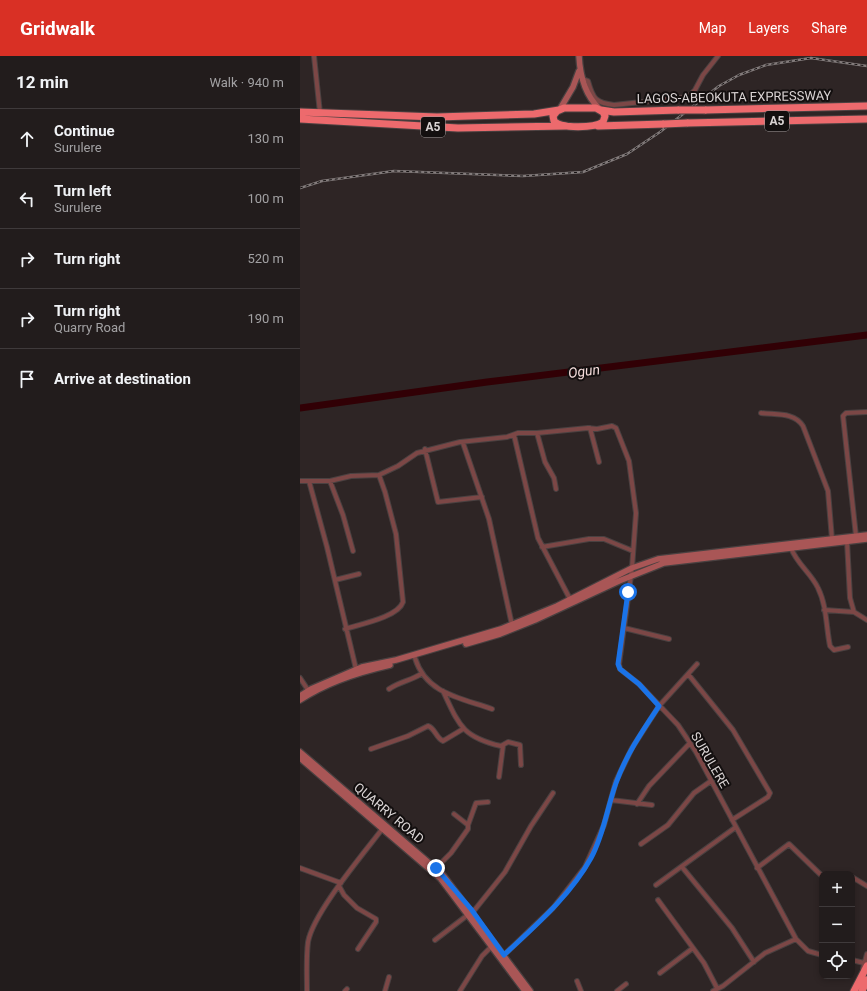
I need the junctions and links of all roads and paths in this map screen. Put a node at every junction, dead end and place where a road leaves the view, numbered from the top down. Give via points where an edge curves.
1 (314, 56) edge
2 (579, 56) edge
3 (718, 56) edge
4 (580, 71) junction
5 (583, 79) junction
6 (867, 106) edge
7 (559, 109) junction
8 (600, 109) junction
9 (320, 113) junction
10 (304, 116) edge
11 (867, 119) edge
12 (566, 126) junction
13 (596, 126) junction
14 (867, 412) edge
15 (760, 413) dead end
16 (590, 428) junction
17 (537, 433) junction
18 (514, 435) junction
19 (463, 443) junction
20 (426, 449) junction
21 (599, 462) dead end
22 (379, 475) junction
23 (300, 481) edge
24 (309, 481) junction
25 (330, 481) junction
26 (556, 489) dead end
27 (482, 497) junction
28 (867, 535) edge
29 (856, 536) junction
30 (832, 539) junction
31 (867, 539) edge
32 (848, 541) junction
33 (542, 547) junction
34 (791, 548) junction
35 (353, 551) dead end
36 (633, 551) junction
37 (632, 568) junction
38 (359, 574) dead end
39 (630, 576) junction
40 (335, 580) junction
41 (570, 599) junction
42 (824, 610) junction
43 (854, 612) junction
44 (867, 620) edge
45 (512, 625) junction
46 (624, 628) junction
47 (346, 629) junction
48 (670, 639) dead end
49 (848, 647) dead end
50 (415, 658) junction
51 (697, 664) dead end
52 (356, 669) junction
53 (421, 674) junction
54 (688, 674) junction
55 (300, 678) edge
56 (389, 689) dead end
57 (308, 690) junction
58 (443, 691) junction
59 (300, 696) edge
60 (300, 700) edge
61 (659, 706) junction
62 (492, 709) dead end
63 (463, 729) junction
64 (690, 743) junction
65 (503, 746) junction
66 (371, 748) dead end
67 (300, 752) edge
68 (300, 758) edge
69 (521, 765) dead end
70 (499, 777) dead end
71 (711, 781) junction
72 (553, 793) dead end
73 (611, 800) junction
74 (488, 802) dead end
75 (637, 804) junction
76 (652, 806) dead end
77 (454, 814) dead end
78 (732, 820) junction
79 (468, 825) junction
80 (736, 827) junction
81 (383, 828) junction
82 (641, 844) dead end
83 (682, 866) junction
84 (300, 868) edge
85 (436, 868) junction
86 (757, 868) junction
87 (819, 873) edge
88 (855, 879) edge
89 (340, 885) junction
90 (656, 885) dead end
91 (867, 886) edge
92 (658, 900) dead end
93 (471, 913) junction
94 (796, 939) junction
95 (435, 940) dead end
96 (492, 946) junction
97 (692, 948) junction
98 (358, 949) dead end
99 (819, 954) edge
100 (867, 954) edge
101 (504, 955) junction
102 (855, 961) edge
103 (754, 962) junction
104 (866, 964) edge
105 (660, 973) dead end
106 (389, 977) dead end
107 (867, 980) edge
108 (577, 981) dead end
109 (626, 984) dead end
110 (717, 988) junction
111 (307, 991) edge
112 (385, 991) edge
113 (460, 991) edge
114 (525, 991) edge
115 (530, 991) edge
116 (581, 991) edge
117 (617, 991) edge
118 (713, 991) edge
119 (854, 991) edge
120 (862, 991) edge

1 - 9 street
2 - 4 main road
3 - 5 street via 688,97 602,104 592,94 588,82
4 - 5 main road
4 - 7 main road
5 - 8 main road via 590,98
6 - 8 highway, LAGOS-ABEOKUTA EXPRESSWAY / A5, bridge via 614,112
7 - 8 highway, A5
7 - 9 highway, A5 via 534,114 462,117
7 - 12 highway via 553,118 557,124
8 - 13 highway via 605,116 603,122
9 - 10 highway, A5
10 - 12 highway, A5 via 458,128
11 - 13 highway, LAGOS-ABEOKUTA EXPRESSWAY / A5, bridge
12 - 13 highway, A5
14 - 29 street via 846,413 843,416
15 - 30 street via 793,417 803,426 828,491
16 - 17 street
16 - 21 street
16 - 36 street, SURULERE via 616,428 629,461 635,499
17 - 18 street
17 - 26 street
18 - 19 street
18 - 33 street via 536,533
19 - 20 street
19 - 27 street
20 - 22 street
20 - 27 street via 438,502
22 - 25 street via 351,476
22 - 47 street via 396,534 403,602 398,610
23 - 24 street
24 - 25 street
24 - 40 street
25 - 35 street
27 - 45 street via 496,545
28 - 29 main road
29 - 30 main road
30 - 37 main road via 675,556
31 - 32 main road
32 - 34 main road
32 - 43 street via 850,598
33 - 36 street via 604,539
33 - 41 street
34 - 39 main road via 664,563
34 - 42 street via 796,561 818,589
36 - 37 street, SURULERE
37 - 39 street, SURULERE
37 - 41 main road
38 - 40 street
39 - 46 street, SURULERE
39 - 50 main road via 507,631
40 - 47 street
41 - 45 main road
42 - 43 street
42 - 49 street via 830,646 834,650
43 - 44 street
45 - 52 main road via 469,640
46 - 48 street
46 - 61 street, SURULERE via 618,660 620,669 639,684
47 - 52 street
50 - 53 street
50 - 60 main road via 359,672
51 - 54 street
52 - 57 main road
53 - 56 street via 402,680
53 - 58 street
54 - 61 street
54 - 78 street via 734,730 770,790 768,797
55 - 57 street
57 - 59 main road
58 - 62 street via 452,697
58 - 63 street
61 - 64 street, SURULERE via 678,725
61 - 73 street via 632,748 616,782
63 - 65 street via 478,740
63 - 66 street via 443,741 433,728 428,726 408,736
64 - 71 street, SURULERE
64 - 75 street
65 - 69 street via 508,742 520,745
65 - 70 street
67 - 85 main road, QUARRY ROAD
68 - 81 main road, QUARRY ROAD
71 - 78 street, SURULERE
71 - 82 street via 694,793 668,825
72 - 93 street via 504,872
73 - 75 street
73 - 101 street via 604,825 585,868 553,908
74 - 79 street via 476,803
75 - 76 street
77 - 79 street
78 - 80 street, SURULERE
79 - 85 street via 458,845
80 - 83 street
80 - 86 street, SURULERE
81 - 89 street
81 - 93 main road, QUARRY ROAD via 438,876
83 - 90 street
83 - 103 street via 732,928
84 - 89 street
85 - 93 main road, QUARRY ROAD
86 - 87 street via 790,844
86 - 94 street, SURULERE
88 - 91 street
89 - 98 street via 344,895 357,908 376,920
89 - 111 street via 325,907 308,941
92 - 97 street
93 - 95 street
93 - 96 main road, QUARRY ROAD
93 - 101 main road, QUARRY ROAD
94 - 99 street, SURULERE via 808,951
94 - 103 street via 764,953
96 - 113 street via 482,956
96 - 114 main road, QUARRY ROAD
97 - 105 street
97 - 110 street via 704,962
100 - 104 street
101 - 115 main road, QUARRY ROAD
102 - 104 street
103 - 110 street
104 - 119 highway
106 - 112 street
107 - 120 highway
108 - 116 street
109 - 117 street
110 - 118 street

